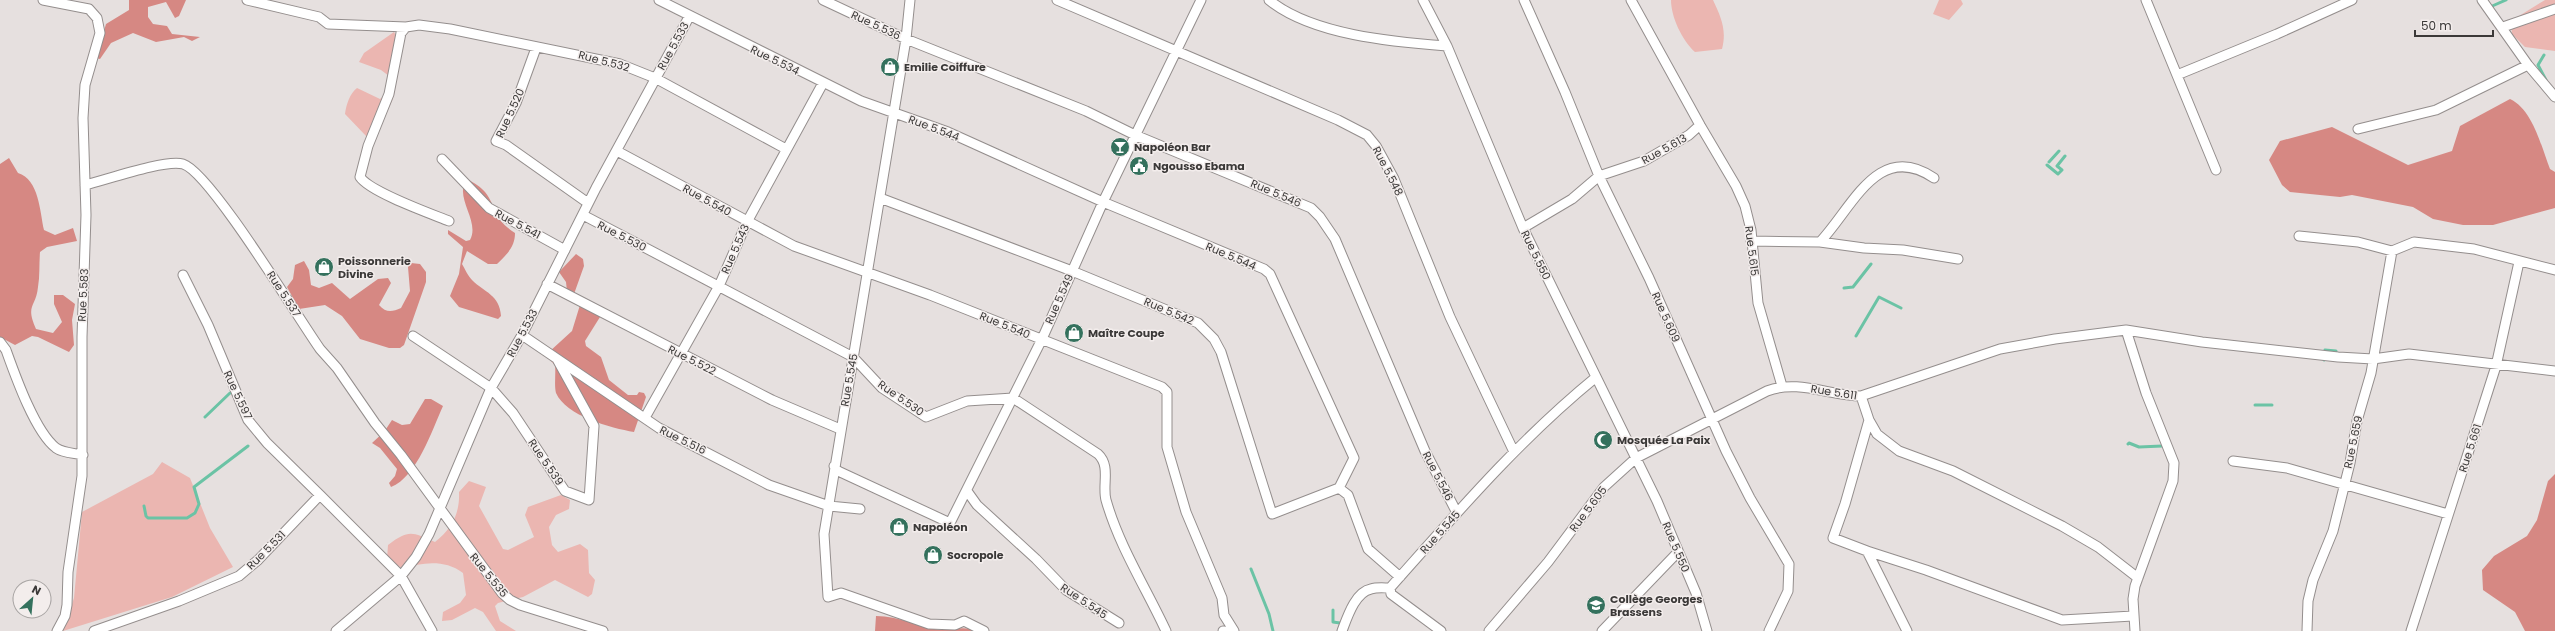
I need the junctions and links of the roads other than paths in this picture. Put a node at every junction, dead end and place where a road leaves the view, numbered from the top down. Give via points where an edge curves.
1 (43, 0) edge
2 (247, 0) edge
3 (659, 0) edge
4 (824, 0) edge
5 (910, 0) edge
6 (1057, 0) edge
7 (1201, 0) edge
8 (1269, 0) edge
9 (1423, 0) edge
10 (1524, 0) edge
11 (1631, 0) edge
12 (2146, 0) edge
13 (2352, 0) edge
14 (2482, 0) edge
15 (2555, 9) edge
16 (689, 17) junction
17 (406, 27) junction
18 (2503, 27) junction
19 (906, 39) junction
20 (1447, 46) junction
21 (536, 48) junction
22 (1177, 51) junction
23 (2528, 65) junction
24 (2177, 75) junction
25 (655, 78) junction
26 (823, 83) junction
27 (2555, 97) edge
28 (894, 114) junction
29 (1700, 125) junction
30 (2358, 129) dead end
31 (1135, 135) junction
32 (786, 149) junction
33 (616, 151) junction
34 (442, 159) dead end
35 (2216, 170) dead end
36 (1599, 176) junction
37 (1934, 178) dead end
38 (85, 185) junction
39 (880, 198) junction
40 (1103, 202) junction
41 (588, 203) junction
42 (583, 216) junction
43 (449, 221) dead end
44 (747, 222) junction
45 (1523, 228) junction
46 (2299, 236) dead end
47 (1752, 241) junction
48 (1820, 242) junction
49 (565, 250) junction
50 (2392, 251) junction
51 (1958, 259) dead end
52 (2519, 262) junction
53 (2555, 270) edge
54 (1072, 271) junction
55 (868, 273) junction
56 (183, 276) dead end
57 (548, 284) junction
58 (719, 286) junction
59 (2126, 330) junction
60 (522, 335) junction
61 (413, 336) dead end
62 (1042, 339) junction
63 (0, 342) edge
64 (682, 354) junction
65 (853, 357) junction
66 (557, 359) junction
67 (2374, 359) junction
68 (2496, 366) junction
69 (2555, 371) edge
70 (1595, 378) junction
71 (1782, 386) junction
72 (491, 388) junction
73 (1862, 396) junction
74 (1013, 398) junction
75 (647, 414) dead end
76 (1713, 418) junction
77 (1870, 420) junction
78 (840, 429) junction
79 (1514, 452) junction
80 (83, 455) junction
81 (1636, 458) junction
82 (2233, 461) dead end
83 (834, 466) junction
84 (2344, 484) junction
85 (1339, 488) junction
86 (967, 491) junction
87 (320, 495) junction
88 (830, 506) junction
89 (440, 508) junction
90 (860, 509) dead end
91 (1457, 513) junction
92 (2448, 514) junction
93 (1866, 551) junction
94 (1678, 552) junction
95 (401, 576) junction
96 (1400, 577) junction
97 (2138, 578) junction
98 (1390, 588) junction
99 (2133, 616) junction
100 (1119, 623) dead end
101 (58, 631) edge
102 (94, 631) edge
103 (336, 631) edge
104 (432, 631) edge
105 (603, 631) edge
106 (984, 631) edge
107 (1166, 631) edge
108 (1234, 631) edge
109 (1342, 631) edge
110 (1441, 631) edge
111 (1489, 631) edge
112 (1602, 631) edge
113 (1706, 631) edge
114 (1768, 631) edge
115 (1907, 631) edge
116 (2135, 631) edge
117 (2307, 631) edge
118 (2412, 631) edge

1 - 38 street, Rue 5.583 via 89,9 97,18 100,33 85,85
2 - 17 street, Rue 5.532 via 319,17 328,24
3 - 16 street, Rue 5.534
4 - 19 street, Rue 5.536
5 - 19 street, Rue 5.545
6 - 22 street, Rue 5.548
7 - 22 street, Rue 5.549
8 - 20 street via 1276,6 1315,23 1340,30
9 - 20 street, Rue 5.550
10 - 36 street, Rue 5.609
11 - 29 street
12 - 24 street
13 - 24 street
14 - 18 street
15 - 18 street
16 - 25 street, Rue 5.533
16 - 26 street, Rue 5.534
17 - 21 street, Rue 5.532 via 450,29
17 - 43 street via 401,32 389,94 368,146 360,177 368,185
18 - 23 street
19 - 28 street, Rue 5.545
19 - 31 street, Rue 5.546 via 1086,111
20 - 45 street, Rue 5.550
21 - 25 street, Rue 5.532 via 585,55 620,64
21 - 41 street, Rue 5.520 via 516,103 496,141 506,145
22 - 31 street, Rue 5.549
22 - 79 street, Rue 5.548 via 1367,135 1394,179 1450,317
23 - 27 street
23 - 30 street via 2436,110
24 - 35 street
25 - 32 street, Rue 5.532
25 - 33 street, Rue 5.533
26 - 28 street, Rue 5.534
26 - 32 street, Rue 5.543
28 - 39 street, Rue 5.545
28 - 40 street, Rue 5.544 via 948,132
29 - 36 street, Rue 5.613 via 1689,135 1644,161
29 - 47 street, Rue 5.615 via 1745,206
31 - 40 street, Rue 5.549
31 - 91 street, Rue 5.546 via 1300,202 1320,217 1335,239 1425,451
32 - 44 street, Rue 5.543
33 - 41 street, Rue 5.533
33 - 44 street, Rue 5.540
34 - 49 street, Rue 5.541 via 489,208
36 - 45 street, Rue 5.613 via 1572,198
36 - 76 street, Rue 5.609
37 - 48 street via 1920,168 1909,166 1882,171 1868,182
38 - 80 street, Rue 5.583
38 - 89 street, Rue 5.537 via 176,163 191,168 217,197 320,349 337,368
39 - 54 street, Rue 5.542
39 - 55 street, Rue 5.545
40 - 54 street, Rue 5.549
40 - 85 street, Rue 5.544 via 1264,269 1270,274 1354,458
41 - 42 street, Rue 5.533
42 - 49 street, Rue 5.533
42 - 58 street, Rue 5.530
44 - 55 street, Rue 5.540 via 794,246
44 - 58 street, Rue 5.543
45 - 70 street, Rue 5.550
46 - 50 street via 2358,242
47 - 48 street
47 - 71 street, Rue 5.615 via 1758,303
48 - 51 street via 1903,250
49 - 57 street, Rue 5.533
50 - 52 street via 2414,242 2474,250
50 - 67 street, Rue 5.659
52 - 53 street
52 - 68 street, Rue 5.661
54 - 62 street, Rue 5.549
54 - 85 street, Rue 5.542 via 1198,323 1214,339 1221,352 1272,514
55 - 62 street, Rue 5.540
55 - 65 street, Rue 5.545
56 - 87 street, Rue 5.597 via 208,325 248,420 267,443
57 - 60 street, Rue 5.533
57 - 64 street, Rue 5.522
58 - 64 street, Rue 5.543
58 - 65 street, Rue 5.530
59 - 67 street via 2202,342
59 - 73 street via 2000,349
59 - 97 street via 2146,393 2174,463 2173,481
60 - 66 street, Rue 5.516
60 - 72 street, Rue 5.533
61 - 72 street, Rue 5.539
62 - 74 street, Rue 5.549
62 - 108 street, Rue 5.540 via 1162,387 1167,392 1167,447 1186,512 1222,598 1224,615
63 - 80 street via 6,350 33,416 54,446 64,452
64 - 75 street, Rue 5.543
64 - 78 street, Rue 5.522 via 772,400
65 - 74 street, Rue 5.530 via 882,388 926,417 967,401
65 - 78 street, Rue 5.545
66 - 72 street, Rue 5.539 via 594,426 589,500 565,491 513,413
66 - 88 street, Rue 5.516 via 659,428 769,485
67 - 68 street via 2409,354
67 - 84 street, Rue 5.659
68 - 69 street
68 - 92 street, Rue 5.661
70 - 79 street, Rue 5.545
70 - 81 street, Rue 5.550
71 - 73 street, Rue 5.611 via 1822,390 1845,396
71 - 76 street, Rue 5.611
72 - 89 street, Rue 5.533
73 - 77 street, Rue 5.611
74 - 86 street, Rue 5.549
74 - 107 street via 1104,460 1106,502 1137,575
76 - 81 street, Rue 5.605
76 - 114 street, Rue 5.609 via 1750,498 1789,564 1788,591
77 - 93 street via 1832,538
77 - 97 street, Rue 5.611 via 1877,434 1899,451 1953,471 2056,523 2098,547
78 - 83 street, Rue 5.545
79 - 91 street, Rue 5.545
80 - 101 street, Rue 5.583 via 79,511 68,572 67,605
81 - 94 street, Rue 5.550
81 - 111 street, Rue 5.605 via 1604,487 1548,562
82 - 84 street via 2287,468
83 - 86 street, Rue 5.549 via 838,471 950,523
83 - 88 street, Rue 5.545
84 - 92 street
84 - 117 street, Rue 5.659 via 2333,530 2313,580 2308,601
85 - 96 street via 1348,495 1368,548
86 - 100 street, Rue 5.545 via 976,505 1066,590
87 - 95 street
87 - 102 street, Rue 5.531 via 258,560 239,576 179,601
88 - 90 street, Rue 5.516
88 - 106 street, Rue 5.545 via 824,534 828,596 842,593 929,624 955,625 964,621
89 - 95 street, Rue 5.533 via 416,557
89 - 105 street, Rue 5.535 via 493,582 510,600
91 - 96 street, Rue 5.545
92 - 118 street, Rue 5.661
93 - 99 street via 1926,570 2062,620
93 - 115 street
94 - 112 street
94 - 113 street, Rue 5.550 via 1696,592
95 - 103 street, Rue 5.533
95 - 104 street
96 - 98 street, Rue 5.545
97 - 99 street via 2133,599
98 - 109 street via 1370,589 1359,598 1351,607
98 - 110 street via 1390,594
99 - 116 street

